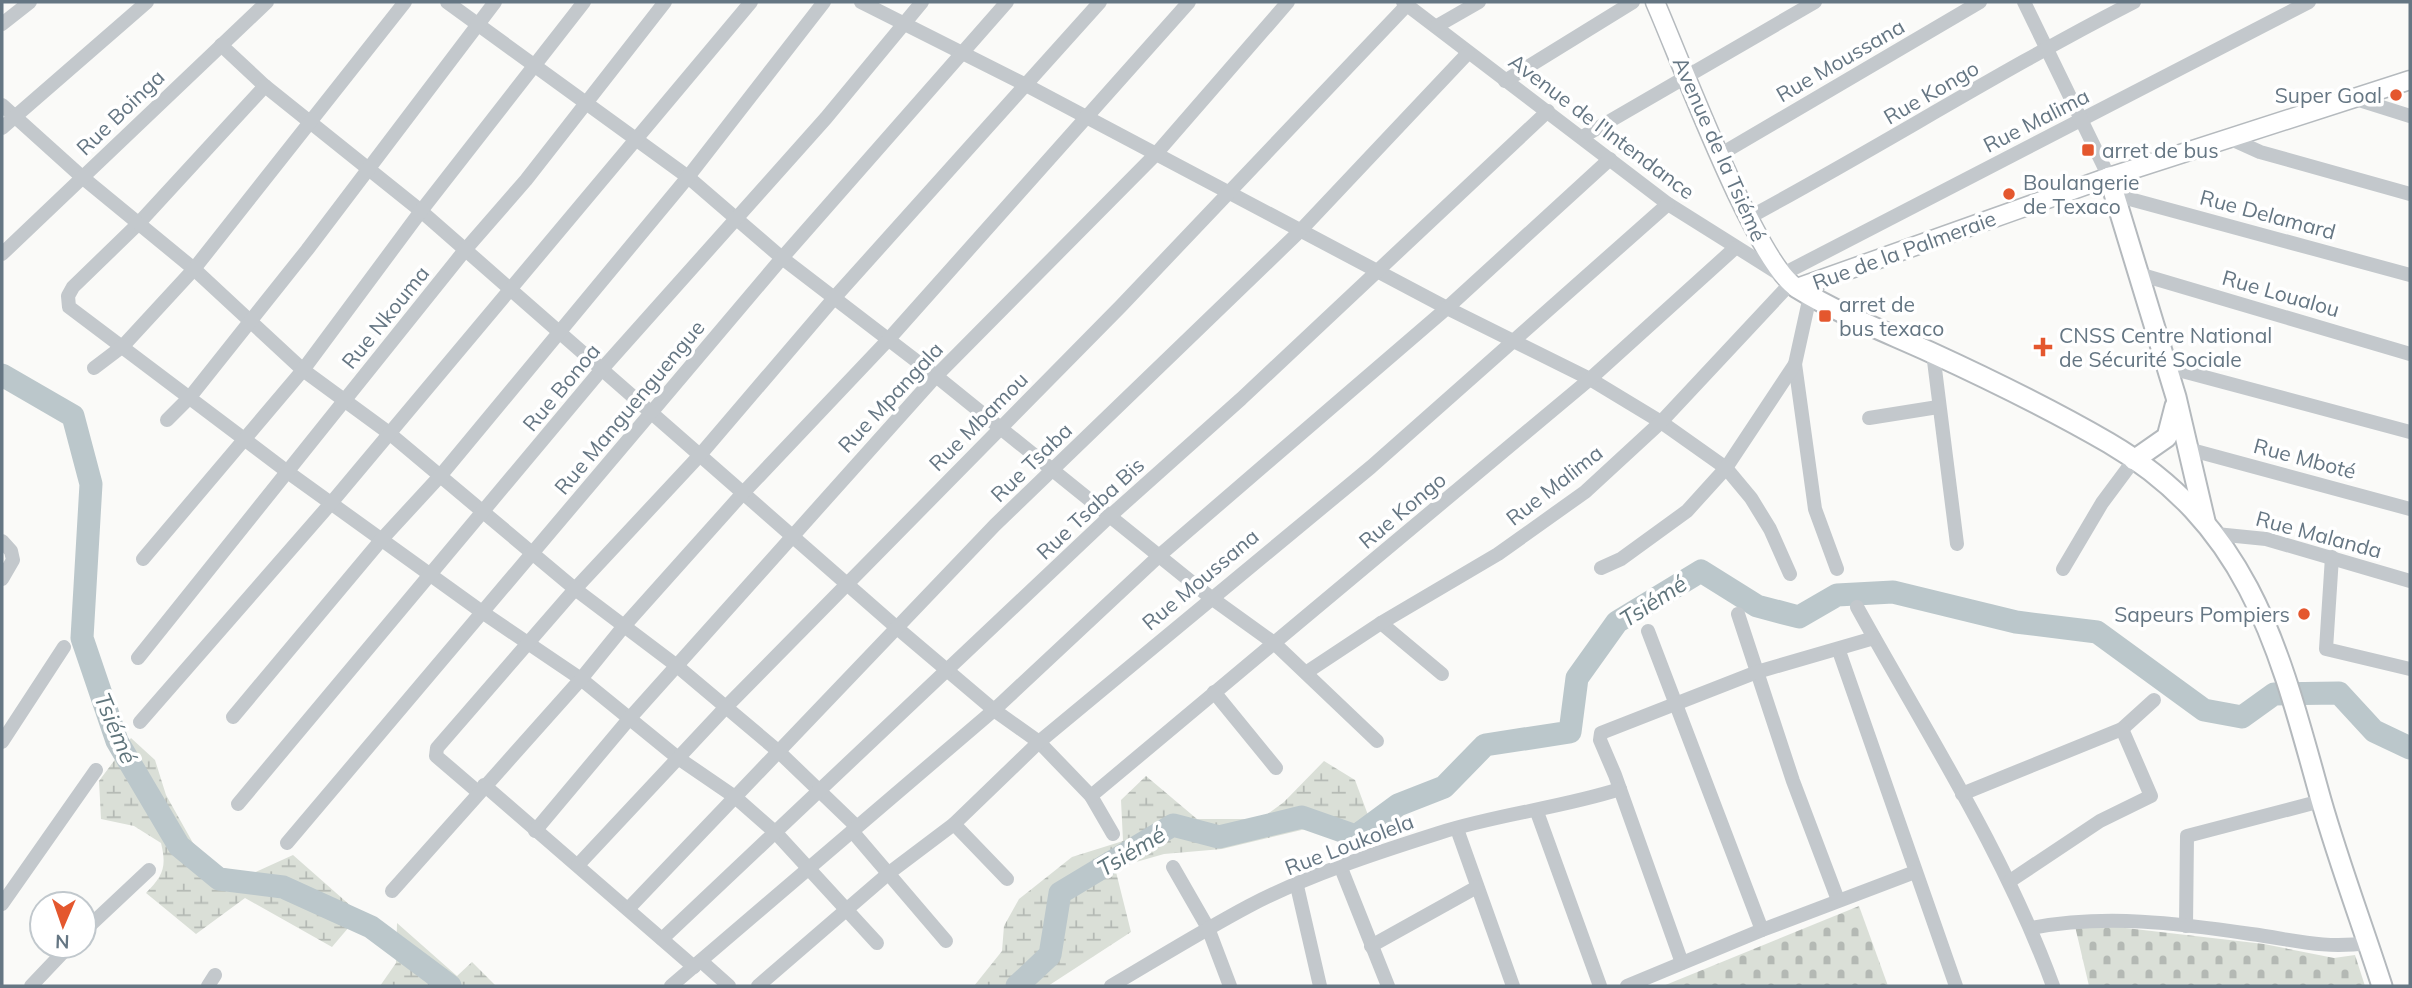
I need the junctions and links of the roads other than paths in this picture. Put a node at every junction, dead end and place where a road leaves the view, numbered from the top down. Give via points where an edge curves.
1 (30, 2) edge
2 (147, 2) edge
3 (267, 2) edge
4 (405, 2) edge
5 (447, 2) edge
6 (495, 2) edge
7 (584, 2) edge
8 (665, 2) edge
9 (751, 2) edge
10 (824, 2) edge
11 (861, 2) edge
12 (922, 2) edge
13 (1007, 2) edge
14 (1100, 2) edge
15 (1189, 2) edge
16 (1287, 2) edge
17 (1479, 2) edge
18 (1633, 2) edge
19 (1655, 2) edge
20 (1815, 2) edge
21 (1980, 2) edge
22 (2024, 2) edge
23 (2134, 2) edge
24 (2309, 2) edge
25 (1405, 3) edge
26 (905, 22) junction
27 (2, 24) edge
28 (478, 24) junction
29 (1437, 26) junction
30 (221, 45) junction
31 (2046, 47) junction
32 (963, 53) junction
33 (1468, 53) junction
34 (536, 66) junction
35 (1687, 76) junction
36 (1505, 80) junction
37 (2410, 80) edge
38 (1024, 84) junction
39 (265, 86) junction
40 (2357, 99) junction
41 (586, 103) junction
42 (2, 105) edge
43 (1548, 111) junction
44 (16, 115) junction
45 (2410, 116) edge
46 (1087, 118) junction
47 (308, 121) junction
48 (2082, 121) junction
49 (2, 128) edge
50 (1584, 136) junction
51 (638, 138) junction
52 (2229, 138) junction
53 (1721, 154) junction
54 (1155, 155) junction
55 (1610, 159) junction
56 (368, 168) junction
57 (82, 177) junction
58 (688, 177) junction
59 (2112, 186) junction
60 (1230, 193) junction
61 (2410, 194) edge
62 (1668, 204) junction
63 (421, 211) junction
64 (1748, 218) junction
65 (737, 219) junction
66 (138, 224) junction
67 (1300, 231) junction
68 (1735, 248) junction
69 (466, 250) junction
70 (2, 254) edge
71 (782, 258) junction
72 (194, 269) junction
73 (1377, 270) junction
74 (2139, 274) junction
75 (2410, 275) edge
76 (1795, 286) junction
77 (509, 290) junction
78 (835, 297) junction
79 (1447, 308) junction
80 (248, 321) junction
81 (557, 332) junction
82 (888, 340) junction
83 (1514, 343) junction
84 (123, 346) junction
85 (1933, 353) junction
86 (2410, 354) edge
87 (1795, 363) junction
88 (2167, 367) junction
89 (94, 368) dead end
90 (602, 369) junction
91 (303, 370) junction
92 (936, 376) junction
93 (1590, 379) junction
94 (190, 397) junction
95 (2176, 397) junction
96 (344, 401) junction
97 (1938, 407) junction
98 (651, 413) junction
99 (1869, 418) dead end
100 (167, 420) dead end
101 (1661, 422) junction
102 (1001, 429) junction
103 (2410, 432) edge
104 (389, 433) junction
105 (246, 439) junction
106 (2188, 449) junction
107 (700, 456) junction
108 (2134, 460) junction
109 (1726, 468) junction
110 (1053, 471) junction
111 (289, 473) junction
112 (441, 475) junction
113 (743, 493) junction
114 (332, 502) junction
115 (2410, 509) edge
116 (482, 512) junction
117 (1110, 516) junction
118 (2211, 527) junction
119 (792, 536) junction
120 (382, 539) junction
121 (2, 541) edge
122 (1958, 544) dead end
123 (532, 554) junction
124 (1160, 555) junction
125 (2332, 558) junction
126 (143, 559) dead end
127 (1601, 568) dead end
128 (1837, 569) dead end
129 (2063, 569) dead end
130 (429, 573) junction
131 (1790, 574) dead end
132 (2, 579) edge
133 (2410, 581) edge
134 (847, 583) junction
135 (575, 589) junction
136 (1210, 597) junction
137 (1857, 607) dead end
138 (482, 612) junction
139 (1738, 614) dead end
140 (1381, 623) junction
141 (624, 626) junction
142 (896, 627) junction
143 (1648, 631) dead end
144 (1874, 638) junction
145 (529, 642) junction
146 (1274, 643) junction
147 (64, 647) dead end
148 (1839, 651) junction
149 (138, 658) dead end
150 (677, 666) junction
151 (2410, 669) edge
152 (948, 670) junction
153 (1307, 672) junction
154 (1757, 672) junction
155 (1443, 674) dead end
156 (581, 679) junction
157 (1214, 692) junction
158 (2154, 700) dead end
159 (1678, 705) junction
160 (725, 708) junction
161 (994, 710) junction
162 (233, 718) dead end
163 (629, 719) junction
164 (140, 722) dead end
165 (2123, 729) junction
166 (1039, 741) junction
167 (1377, 741) dead end
168 (2, 742) edge
169 (778, 751) junction
170 (678, 758) junction
171 (1276, 768) dead end
172 (96, 771) dead end
173 (481, 789) junction
174 (1620, 789) junction
175 (821, 790) junction
176 (1962, 794) junction
177 (1091, 796) junction
178 (735, 797) junction
179 (2321, 800) junction
180 (238, 804) dead end
181 (1537, 812) junction
182 (954, 824) junction
183 (854, 828) junction
184 (1457, 829) junction
185 (535, 831) junction
186 (776, 833) junction
187 (1113, 834) dead end
188 (287, 844) dead end
189 (578, 865) junction
190 (1173, 867) dead end
191 (1341, 868) junction
192 (810, 869) junction
193 (149, 870) dead end
194 (1915, 872) junction
195 (889, 873) junction
196 (1007, 879) dead end
197 (2010, 881) junction
198 (1297, 886) junction
199 (1477, 887) junction
200 (391, 891) dead end
201 (1838, 900) junction
202 (2, 904) edge
203 (629, 908) junction
204 (847, 908) junction
205 (98, 918) edge
206 (2186, 926) junction
207 (1208, 928) junction
208 (2032, 928) junction
209 (1762, 930) junction
210 (663, 939) junction
211 (946, 941) dead end
212 (877, 943) dead end
213 (2368, 943) junction
214 (1371, 946) junction
215 (56, 960) edge
216 (1682, 963) junction
217 (697, 964) junction
218 (1133, 981) edge
219 (31, 986) edge
220 (671, 986) edge
221 (729, 986) edge
222 (758, 986) edge
223 (1111, 986) edge
224 (1230, 986) edge
225 (1320, 986) edge
226 (1388, 986) edge
227 (1513, 986) edge
228 (1600, 986) edge
229 (1627, 986) edge
230 (1956, 986) edge
231 (2053, 986) edge
232 (2382, 986) edge

1 - 27 street
2 - 44 street
3 - 30 street, Rue Boinga
4 - 47 street
5 - 28 street
6 - 28 street
7 - 34 street
8 - 41 street, Rue Nkouma
9 - 51 street
10 - 58 street
11 - 26 street
12 - 26 street, Rue Bonoa
13 - 32 street, Rue Manguenguengue
14 - 38 street
15 - 46 street
16 - 54 street, Rue Mpangala
17 - 29 street
18 - 36 street
19 - 35 main road, Avenue de la Tsiémé
20 - 35 street
21 - 53 street, Rue Moussana
22 - 31 street
23 - 31 street, Rue Kongo
24 - 48 street, Rue Malima
25 - 29 street, Avenue de l'Intendance
25 - 60 street, Rue Mbamou
26 - 32 street
26 - 65 street, Rue Bonoa
28 - 34 street
28 - 56 street
29 - 33 street, Avenue de l'Intendance
30 - 39 street
30 - 57 street, Rue Boinga
31 - 48 street
31 - 64 street, Rue Kongo
32 - 38 street
32 - 71 street, Rue Manguenguengue
33 - 36 street, Avenue de l'Intendance
33 - 67 street, Rue Tsaba
34 - 41 street
34 - 63 street
35 - 50 street
35 - 53 main road, Avenue de la Tsiémé
36 - 43 street, Avenue de l'Intendance
37 - 40 main road, Rue de la Palmeraie
38 - 46 street
38 - 78 street
39 - 47 street
39 - 66 street
40 - 45 street
40 - 52 main road, Rue de la Palmeraie
41 - 51 street
41 - 69 street, Rue Nkouma
42 - 44 street
43 - 50 street, Avenue de l'Intendance
43 - 73 street, Rue Tsaba Bis
44 - 49 street
44 - 57 street
46 - 54 street
46 - 82 street
47 - 56 street
47 - 72 street
48 - 59 street
48 - 76 street, Rue Malima
50 - 55 street, Avenue de l'Intendance
51 - 58 street
51 - 77 street
52 - 59 main road, Rue de la Palmeraie
52 - 61 street via 2260,152
53 - 64 main road, Avenue de la Tsiémé
54 - 60 street
54 - 92 street, Rue Mpangala
55 - 62 street, Avenue de l'Intendance
55 - 79 street
56 - 63 street
56 - 80 street
57 - 66 street
57 - 70 street, Rue Boinga
58 - 65 street
58 - 81 street
59 - 74 highway
59 - 75 street, Rue Delamard
59 - 76 main road, Rue de la Palmeraie
60 - 67 street
60 - 102 street, Rue Mbamou
62 - 68 street, Avenue de l'Intendance
62 - 83 street, Rue Moussana
63 - 69 street
63 - 91 street
64 - 76 main road, Avenue de la Tsiémé
65 - 71 street
65 - 90 street, Rue Bonoa
66 - 72 street
66 - 84 street via 68,296 69,307
67 - 73 street
67 - 110 street, Rue Tsaba
68 - 76 street, Avenue de l'Intendance
68 - 93 street, Rue Kongo
69 - 77 street
69 - 96 street, Rue Nkouma
71 - 78 street
71 - 98 street, Rue Manguenguengue
72 - 80 street
72 - 84 street
73 - 79 street
73 - 117 street, Rue Tsaba Bis
74 - 86 street, Rue Loualou
74 - 88 highway
76 - 85 highway
76 - 87 street
76 - 101 street, Rue Malima
77 - 81 street
77 - 104 street
78 - 82 street
78 - 107 street
79 - 83 street
79 - 124 street
80 - 91 street
80 - 94 street
81 - 90 street
81 - 112 street
82 - 92 street
82 - 113 street
83 - 93 street
83 - 136 street, Rue Moussana
84 - 89 street
84 - 94 street
85 - 97 street
85 - 108 highway
87 - 109 street
87 - 128 street via 1815,509
88 - 95 highway
88 - 103 street
90 - 98 street
90 - 116 street, Rue Bonoa
91 - 96 street
91 - 105 street
92 - 102 street
92 - 119 street, Rue Mpangala
93 - 101 street
93 - 146 street, Rue Kongo
94 - 100 street
94 - 105 street
95 - 106 highway
95 - 108 highway via 2167,436
96 - 104 street
96 - 111 street, Rue Nkouma
97 - 99 street
97 - 122 street
98 - 107 street
98 - 123 street, Rue Manguenguengue
101 - 109 street
101 - 140 street, Rue Malima via 1586,492 1498,554
102 - 110 street
102 - 134 street, Rue Mbamou
104 - 112 street
104 - 114 street
105 - 111 street
105 - 126 street
106 - 115 street, Rue Mboté
106 - 118 highway
107 - 113 street
107 - 135 street
108 - 118 highway
108 - 129 street
109 - 127 street via 1687,511 1621,559
109 - 131 street via 1758,508
110 - 117 street
110 - 142 street, Rue Tsaba
111 - 114 street
111 - 149 street, Rue Nkouma
112 - 116 street
112 - 120 street
113 - 119 street
113 - 141 street
114 - 120 street
114 - 164 street
116 - 123 street
116 - 130 street, Rue Bonoa
117 - 124 street
117 - 152 street, Rue Tsaba Bis
118 - 125 street, Rue Malanda
118 - 179 highway via 2261,612 2299,714
119 - 134 street
119 - 150 street, Rue Mpangala
120 - 130 street
120 - 162 street
121 - 132 street via 13,560
123 - 135 street
123 - 138 street, Rue Manguenguengue
124 - 136 street
124 - 161 street
125 - 133 street, Rue Malanda
125 - 151 street via 2325,643 2329,650
130 - 138 street
130 - 180 street, Rue Bonoa
134 - 142 street
134 - 160 street, Rue Mbamou
135 - 141 street
135 - 145 street
136 - 146 street
136 - 166 street, Rue Moussana
137 - 144 street
138 - 145 street
138 - 188 street, Rue Manguenguengue
139 - 154 street
140 - 153 street, Rue Malima
140 - 155 street
141 - 150 street
141 - 156 street
142 - 152 street
142 - 169 street, Rue Tsaba
143 - 159 street
144 - 148 street
144 - 176 street
145 - 156 street
145 - 173 street via 435,752
146 - 153 street
146 - 157 street, Rue Kongo
147 - 168 street
148 - 154 street
148 - 194 street
150 - 160 street
150 - 163 street, Rue Mpangala
152 - 161 street
152 - 175 street, Rue Tsaba Bis
153 - 167 street
154 - 159 street
154 - 201 street
156 - 163 street
156 - 173 street
157 - 171 street
157 - 177 street, Rue Kongo
158 - 165 street
159 - 174 street via 1601,733
159 - 209 street
160 - 169 street
160 - 170 street, Rue Mbamou
161 - 166 street
161 - 183 street
163 - 170 street
163 - 185 street, Rue Mpangala
165 - 176 street
165 - 197 street via 2151,796 2100,821
166 - 177 street
166 - 182 street, Rue Moussana
169 - 175 street
169 - 178 street, Rue Tsaba
170 - 178 street
170 - 189 street, Rue Mbamou
172 - 202 street
173 - 185 street
173 - 200 street
174 - 181 street, Rue Loukolela
174 - 216 street
175 - 183 street
175 - 186 street, Rue Tsaba Bis
176 - 197 street
177 - 187 street
178 - 186 street
178 - 203 street, Rue Tsaba
179 - 206 street via 2187,836
179 - 213 highway
181 - 184 street, Rue Loukolela
181 - 228 street
182 - 195 street, Rue Moussana
182 - 196 street
183 - 192 street
183 - 195 street
184 - 191 street, Rue Loukolela
184 - 199 street
185 - 189 street
186 - 192 street
186 - 210 street, Rue Tsaba Bis
189 - 203 street
190 - 207 street
191 - 198 street, Rue Loukolela
191 - 214 street
192 - 204 street
192 - 217 street
193 - 205 street
194 - 201 street
194 - 230 street
195 - 204 street, Rue Moussana
195 - 211 street
197 - 208 street
198 - 207 street, Rue Loukolela
198 - 225 street
199 - 214 street
199 - 227 street
201 - 209 street
203 - 210 street
204 - 212 street
204 - 222 street, Rue Moussana
206 - 208 street via 2101,919
206 - 213 street via 2316,946
207 - 218 street, Rue Loukolela
207 - 224 street
208 - 231 street
209 - 216 street
210 - 217 street
213 - 232 highway
214 - 226 street
215 - 219 street
216 - 229 street
217 - 220 street
217 - 221 street
218 - 223 street, Rue Loukolela

